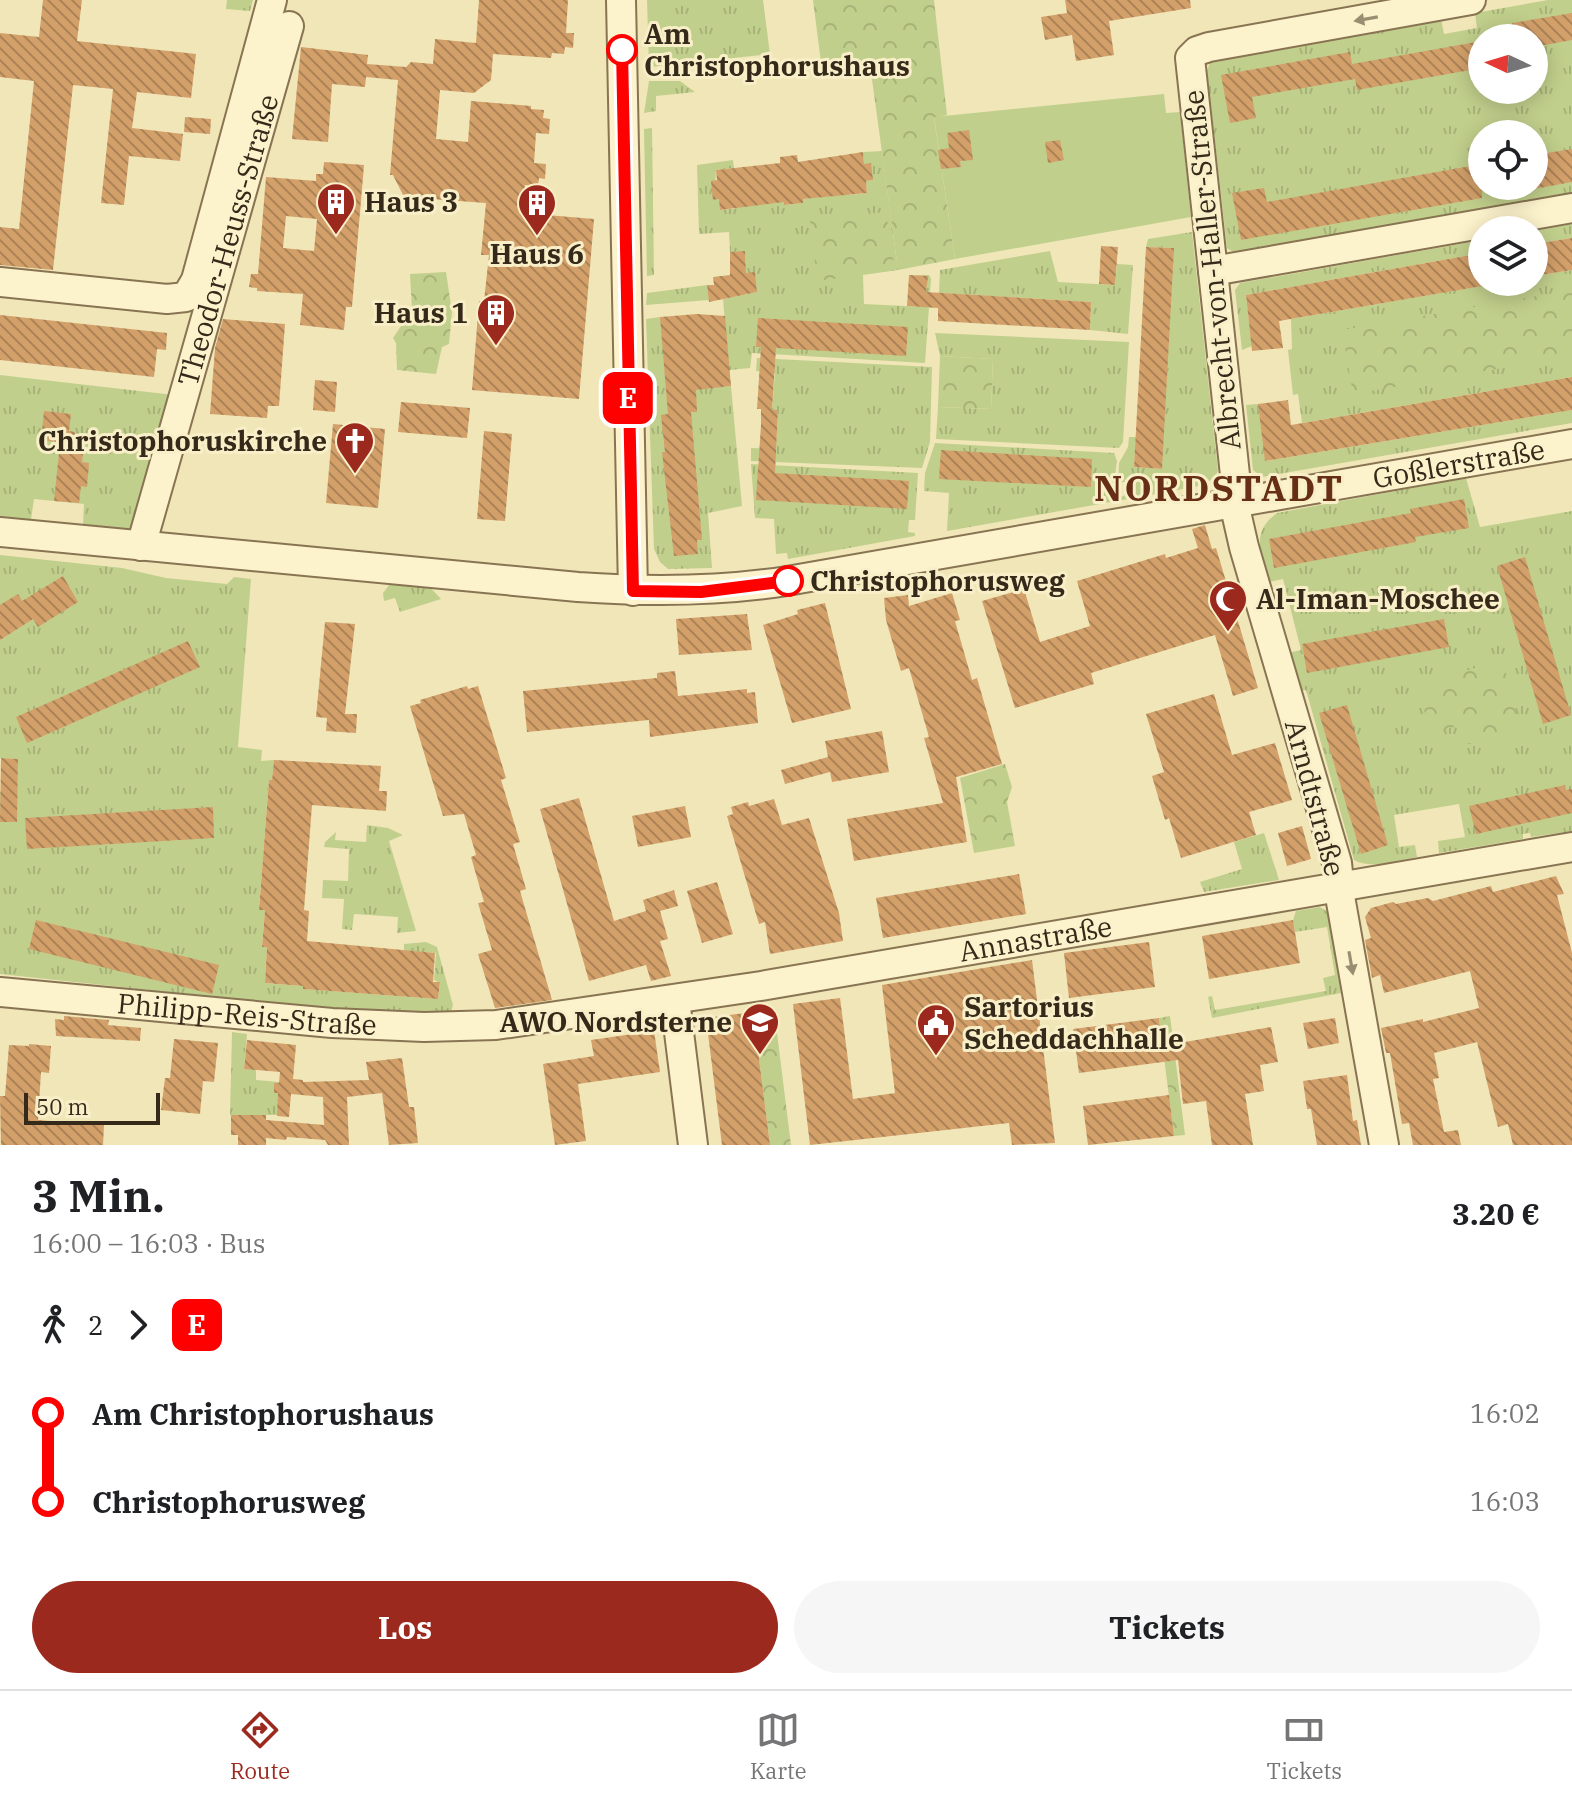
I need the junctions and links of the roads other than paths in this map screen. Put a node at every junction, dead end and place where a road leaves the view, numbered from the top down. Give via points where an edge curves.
1 (621, 0) edge
2 (1471, 0) edge
3 (275, 16) edge
4 (1572, 208) edge
5 (1213, 271) junction
6 (0, 282) edge
7 (1572, 444) edge
8 (1234, 503) junction
9 (0, 532) edge
10 (141, 546) junction
11 (633, 591) junction
12 (1572, 847) edge
13 (1339, 886) junction
14 (0, 992) edge
15 (675, 1000) junction
16 (496, 1025) joint
17 (693, 1145) edge
18 (1384, 1145) edge

1 - 11 street
2 -> 5 street, Albrecht-von-Haller-Straße via 1209,47 1190,58
3 - 6 street via 196,280 186,297
3 - 10 street, Theodor-Heuss-Straße
4 - 5 street
5 - 8 street, Albrecht-von-Haller-Straße
7 - 8 street, Goßlerstraße
8 - 11 street, Goßlerstraße via 748,588
8 - 13 street, Arndtstraße via 1337,863
9 - 10 street
10 - 11 street
12 - 13 street, Annastraße
13 - 15 street, Annastraße
13 -> 18 street, Arndtstraße
14 - 16 street, Philipp-Reis-Straße via 325,1023
15 - 16 street, Annastraße
15 - 17 street

